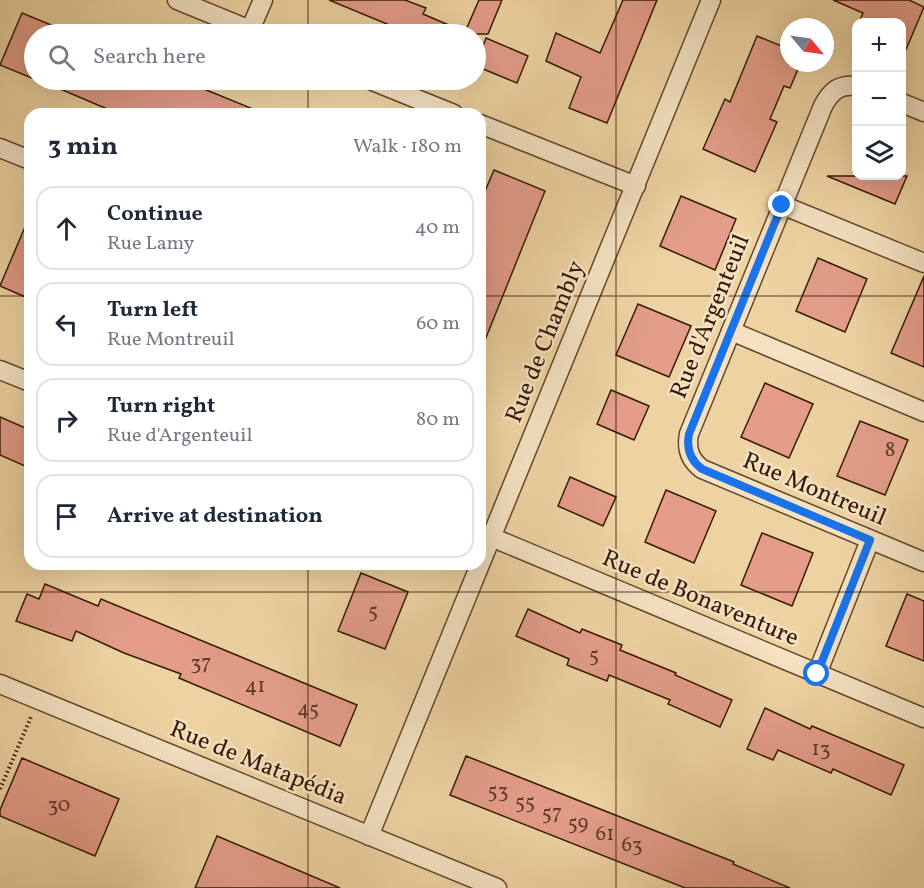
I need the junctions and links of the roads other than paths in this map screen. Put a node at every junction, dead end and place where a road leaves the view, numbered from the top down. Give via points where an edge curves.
1 (177, 0) edge
2 (263, 0) edge
3 (711, 0) edge
4 (236, 24) edge
5 (257, 24) edge
6 (852, 86) edge
7 (391, 90) edge
8 (906, 105) edge
9 (430, 108) edge
10 (924, 112) edge
11 (486, 126) edge
12 (0, 148) edge
13 (24, 158) edge
14 (636, 186) junction
15 (782, 205) junction
16 (924, 264) edge
17 (731, 331) junction
18 (0, 370) edge
19 (24, 380) edge
20 (924, 412) edge
21 (690, 455) joint
22 (491, 537) junction
23 (870, 540) junction
24 (486, 549) edge
25 (924, 562) edge
26 (478, 570) edge
27 (817, 674) junction
28 (0, 684) edge
29 (924, 718) edge
30 (369, 836) junction
31 (497, 888) edge

1 - 4 street
2 - 5 street
3 - 14 street, Rue de Chambly
6 - 15 street, Rue d'Argenteuil via 840,86 829,94
7 - 9 street
8 - 10 street
11 - 14 street
12 - 13 street
14 - 22 street, Rue de Chambly
15 - 16 street
15 - 17 street, Rue d'Argenteuil
17 - 20 street
17 - 21 street, Rue d'Argenteuil via 689,434
18 - 19 street
21 - 23 street, Rue Montreuil via 702,469
22 - 24 street, Rue de Chambly
22 - 27 street, Rue de Bonaventure
23 - 25 street, Rue Montreuil
23 - 27 street
26 - 30 street, Rue de Chambly
27 - 29 street, Rue de Bonaventure
28 - 30 street, Rue de Matapédia
30 - 31 street, Rue de Matapédia

